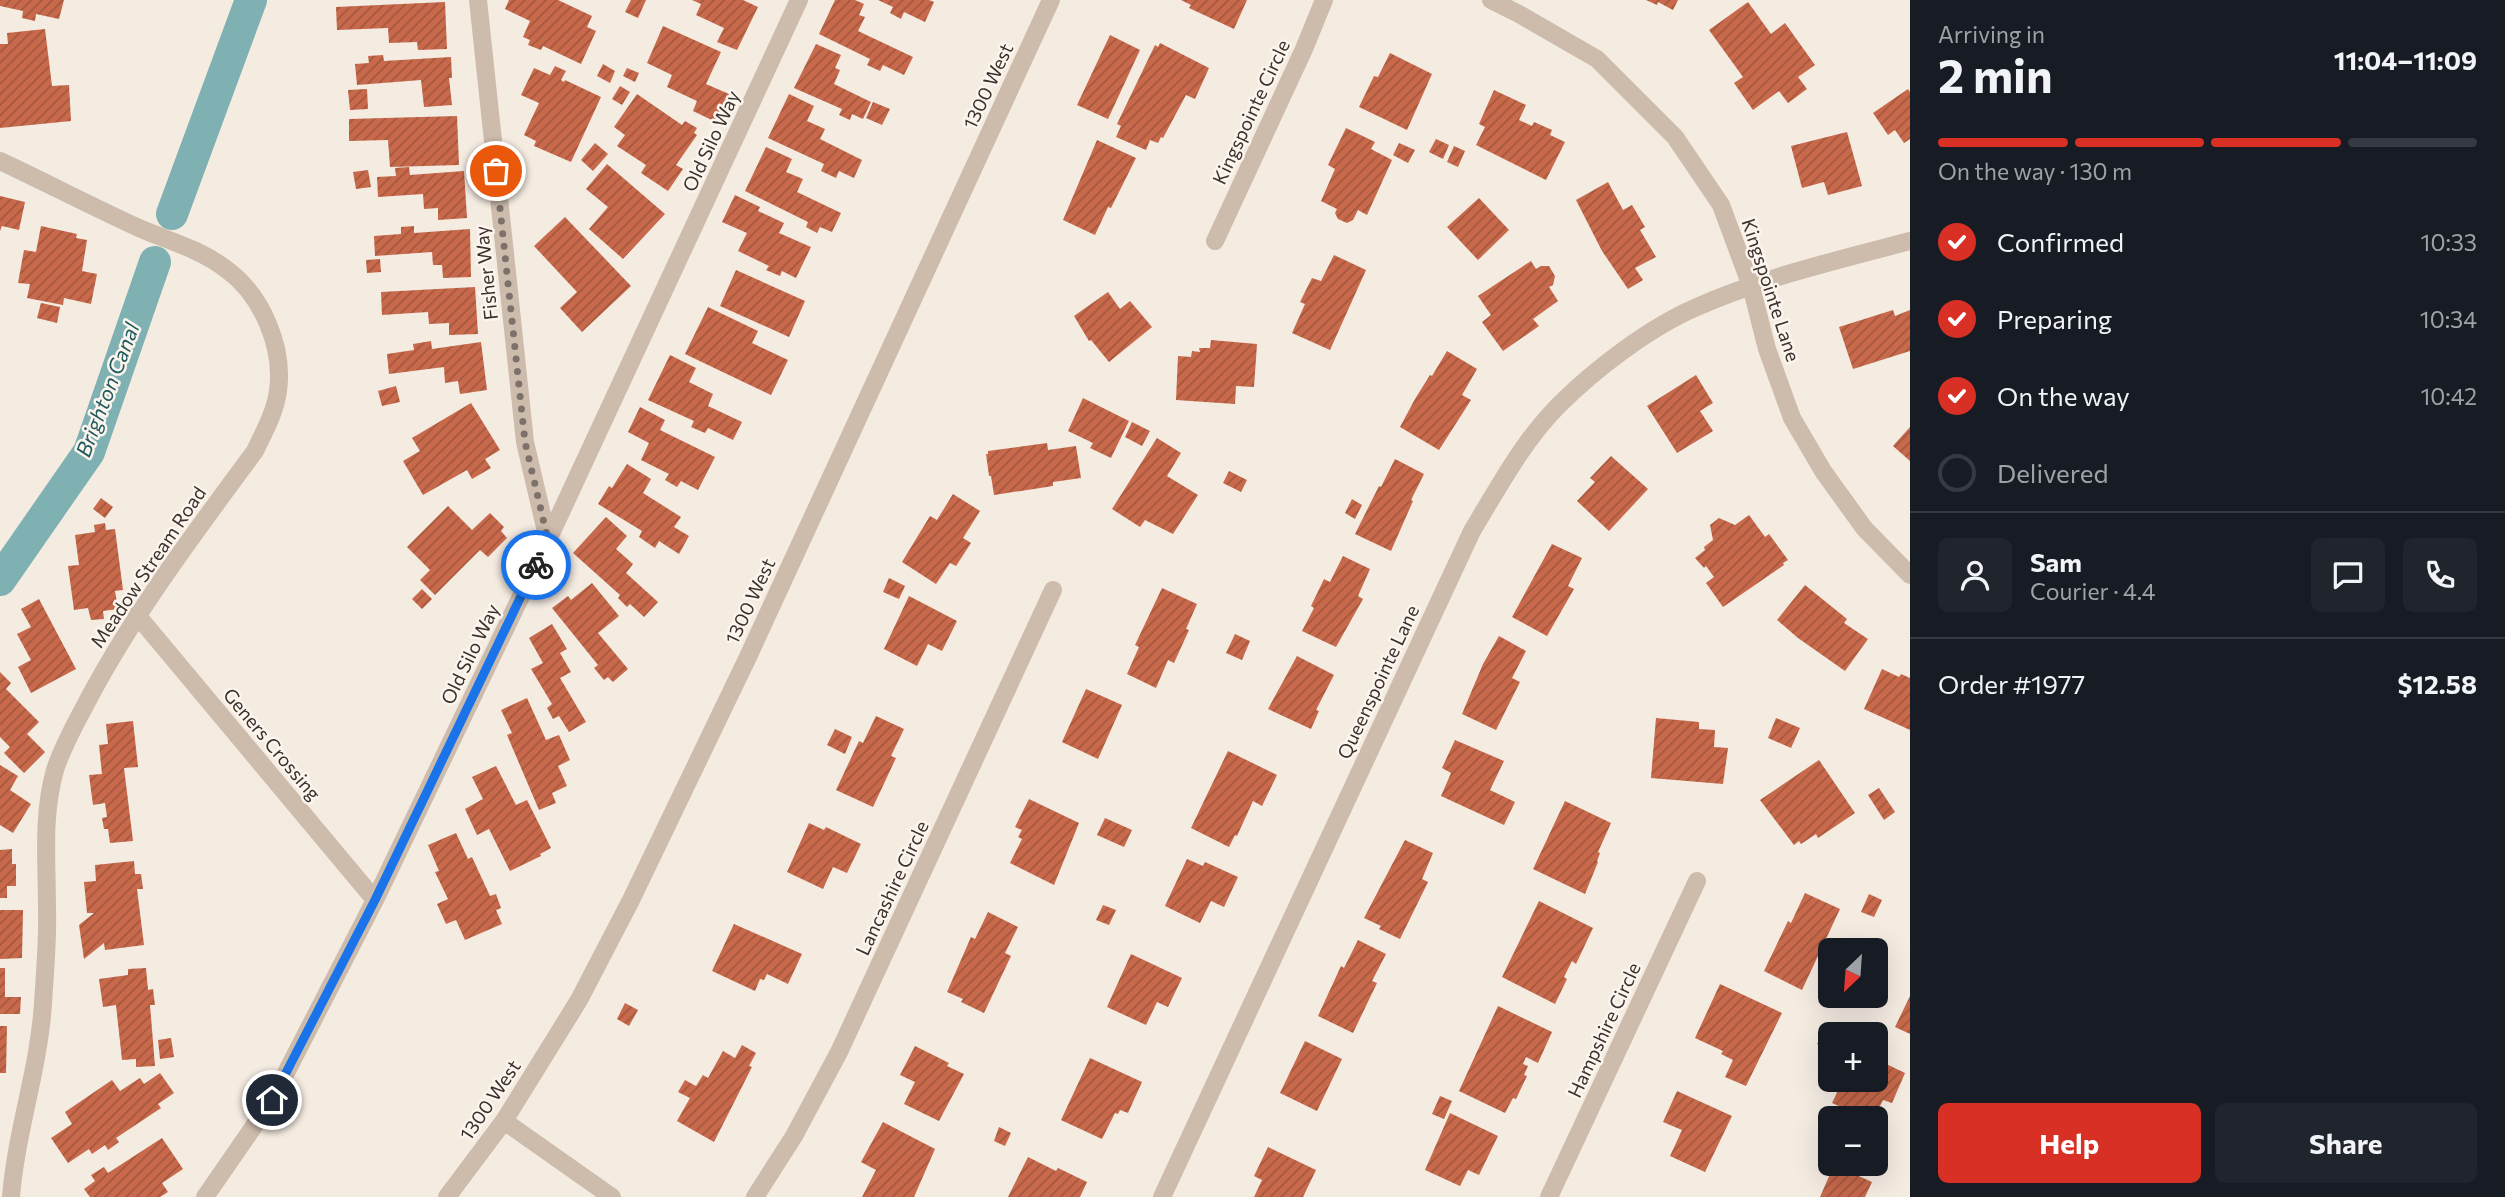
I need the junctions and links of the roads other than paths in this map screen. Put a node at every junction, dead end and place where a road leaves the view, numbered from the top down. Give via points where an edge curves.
1 (478, 0) edge
2 (799, 0) edge
3 (1051, 0) edge
4 (1324, 0) edge
5 (1490, 0) edge
6 (0, 161) edge
7 (1910, 241) edge
8 (1215, 242) dead end
9 (1751, 286) junction
10 (548, 540) junction
11 (1910, 575) edge
12 (1053, 590) dead end
13 (137, 615) junction
14 (1697, 881) dead end
15 (375, 900) junction
16 (504, 1121) junction
17 (11, 1197) edge
18 (205, 1197) edge
19 (447, 1197) edge
20 (612, 1197) edge
21 (755, 1197) edge
22 (1162, 1197) edge
23 (1549, 1197) edge

1 - 10 street, Fisher Way via 525,442
2 - 10 street, Old Silo Way
3 - 16 street, 1300 West via 631,900 579,1000
4 - 8 street, Kingspointe Circle
5 - 9 street, Kingspointe Lane via 1597,60 1675,136 1721,205
6 - 13 street, Meadow Stream Road via 192,248 251,292 267,322 277,356 278,391 270,422 255,451
7 - 9 street, Queenspointe Lane
9 - 11 street, Kingspointe Lane via 1792,418 1864,528
9 - 22 street, Queenspointe Lane via 1694,308 1634,343 1558,406 1512,464 1472,531
10 - 15 street, Old Silo Way
12 - 21 street, Lancashire Circle via 839,1052
13 - 15 street, Geners Crossing
13 - 17 street, Meadow Stream Road via 55,769 45,840 47,909 38,1054 14,1162
14 - 23 street, Hampshire Circle
15 - 18 street, Old Silo Way via 272,1100
16 - 19 street, 1300 West
16 - 20 street

